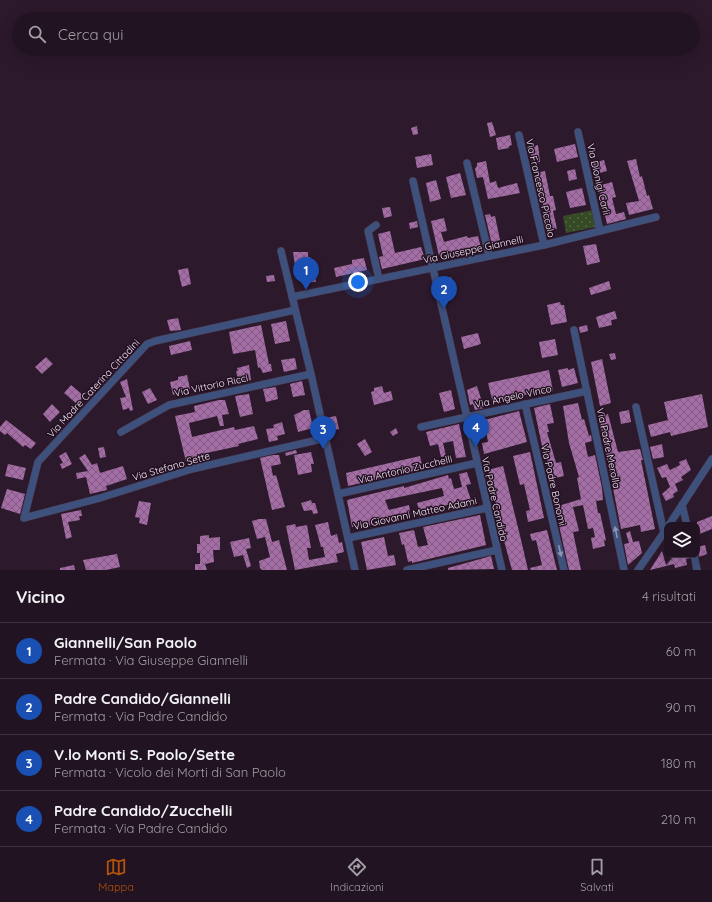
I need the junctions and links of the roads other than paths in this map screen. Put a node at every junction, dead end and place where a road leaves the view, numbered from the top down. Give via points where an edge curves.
1 (578, 132) dead end
2 (519, 135) dead end
3 (467, 163) dead end
4 (413, 181) dead end
5 (656, 217) dead end
6 (376, 226) dead end
7 (600, 231) junction
8 (544, 245) junction
9 (280, 251) dead end
10 (489, 255) junction
11 (433, 268) junction
12 (379, 279) junction
13 (292, 297) junction
14 (295, 310) junction
15 (574, 330) dead end
16 (311, 374) junction
17 (587, 391) junction
18 (525, 404) junction
19 (636, 407) dead end
20 (466, 416) junction
21 (421, 426) dead end
22 (121, 432) dead end
23 (326, 438) junction
24 (712, 459) edge
25 (477, 463) junction
26 (338, 494) junction
27 (682, 505) junction
28 (487, 508) junction
29 (24, 518) joint
30 (671, 522) edge
31 (686, 522) edge
32 (664, 527) edge
33 (664, 532) edge
34 (348, 538) junction
35 (497, 550) junction
36 (695, 558) edge
37 (355, 570) edge
38 (406, 570) edge
39 (502, 570) edge
40 (564, 570) edge
41 (624, 570) edge
42 (638, 570) edge
43 (697, 570) edge

1 - 7 street, Via Dionigi Carli
2 - 8 street, Via Francesco Piccolo
3 - 10 street
4 - 11 street, Via Padre Candido
5 - 7 street, Via Giuseppe Giannelli
6 - 12 street via 368,231
7 - 8 street, Via Giuseppe Giannelli
8 - 10 street, Via Giuseppe Giannelli
9 - 13 street
10 - 11 street, Via Giuseppe Giannelli
11 - 12 street, Via Giuseppe Giannelli
11 - 20 street, Via Padre Candido
12 - 13 street, Via Giuseppe Giannelli
13 - 14 street
14 - 16 street
14 - 29 street, Via Madre Caterina Cittadini via 147,344 38,462
15 - 17 street, Via Padre Merolla
16 - 22 street, Via Vittorio Ricci via 169,405
16 - 23 street
17 - 18 street, Via Angelo Vinco
41 -> 17 street, Via Padre Merolla
18 - 20 street, Via Angelo Vinco
18 -> 40 street, Via Padre Bonomi
19 - 32 street
20 - 21 street, Via Angelo Vinco
20 - 25 street, Via Padre Candido
23 - 26 street
23 - 29 street, Via Stefano Sette via 192,469 100,498
24 - 27 street
25 - 26 street, Via Antonio Zucchelli
25 - 28 street, Via Padre Candido
26 - 34 street
27 - 30 street
27 - 31 street
28 - 34 street, Via Giovanni Matteo Adami
28 - 35 street, Via Padre Candido
33 - 42 street
34 - 37 street
35 - 38 street
35 - 39 street, Via Padre Candido
36 - 43 street

